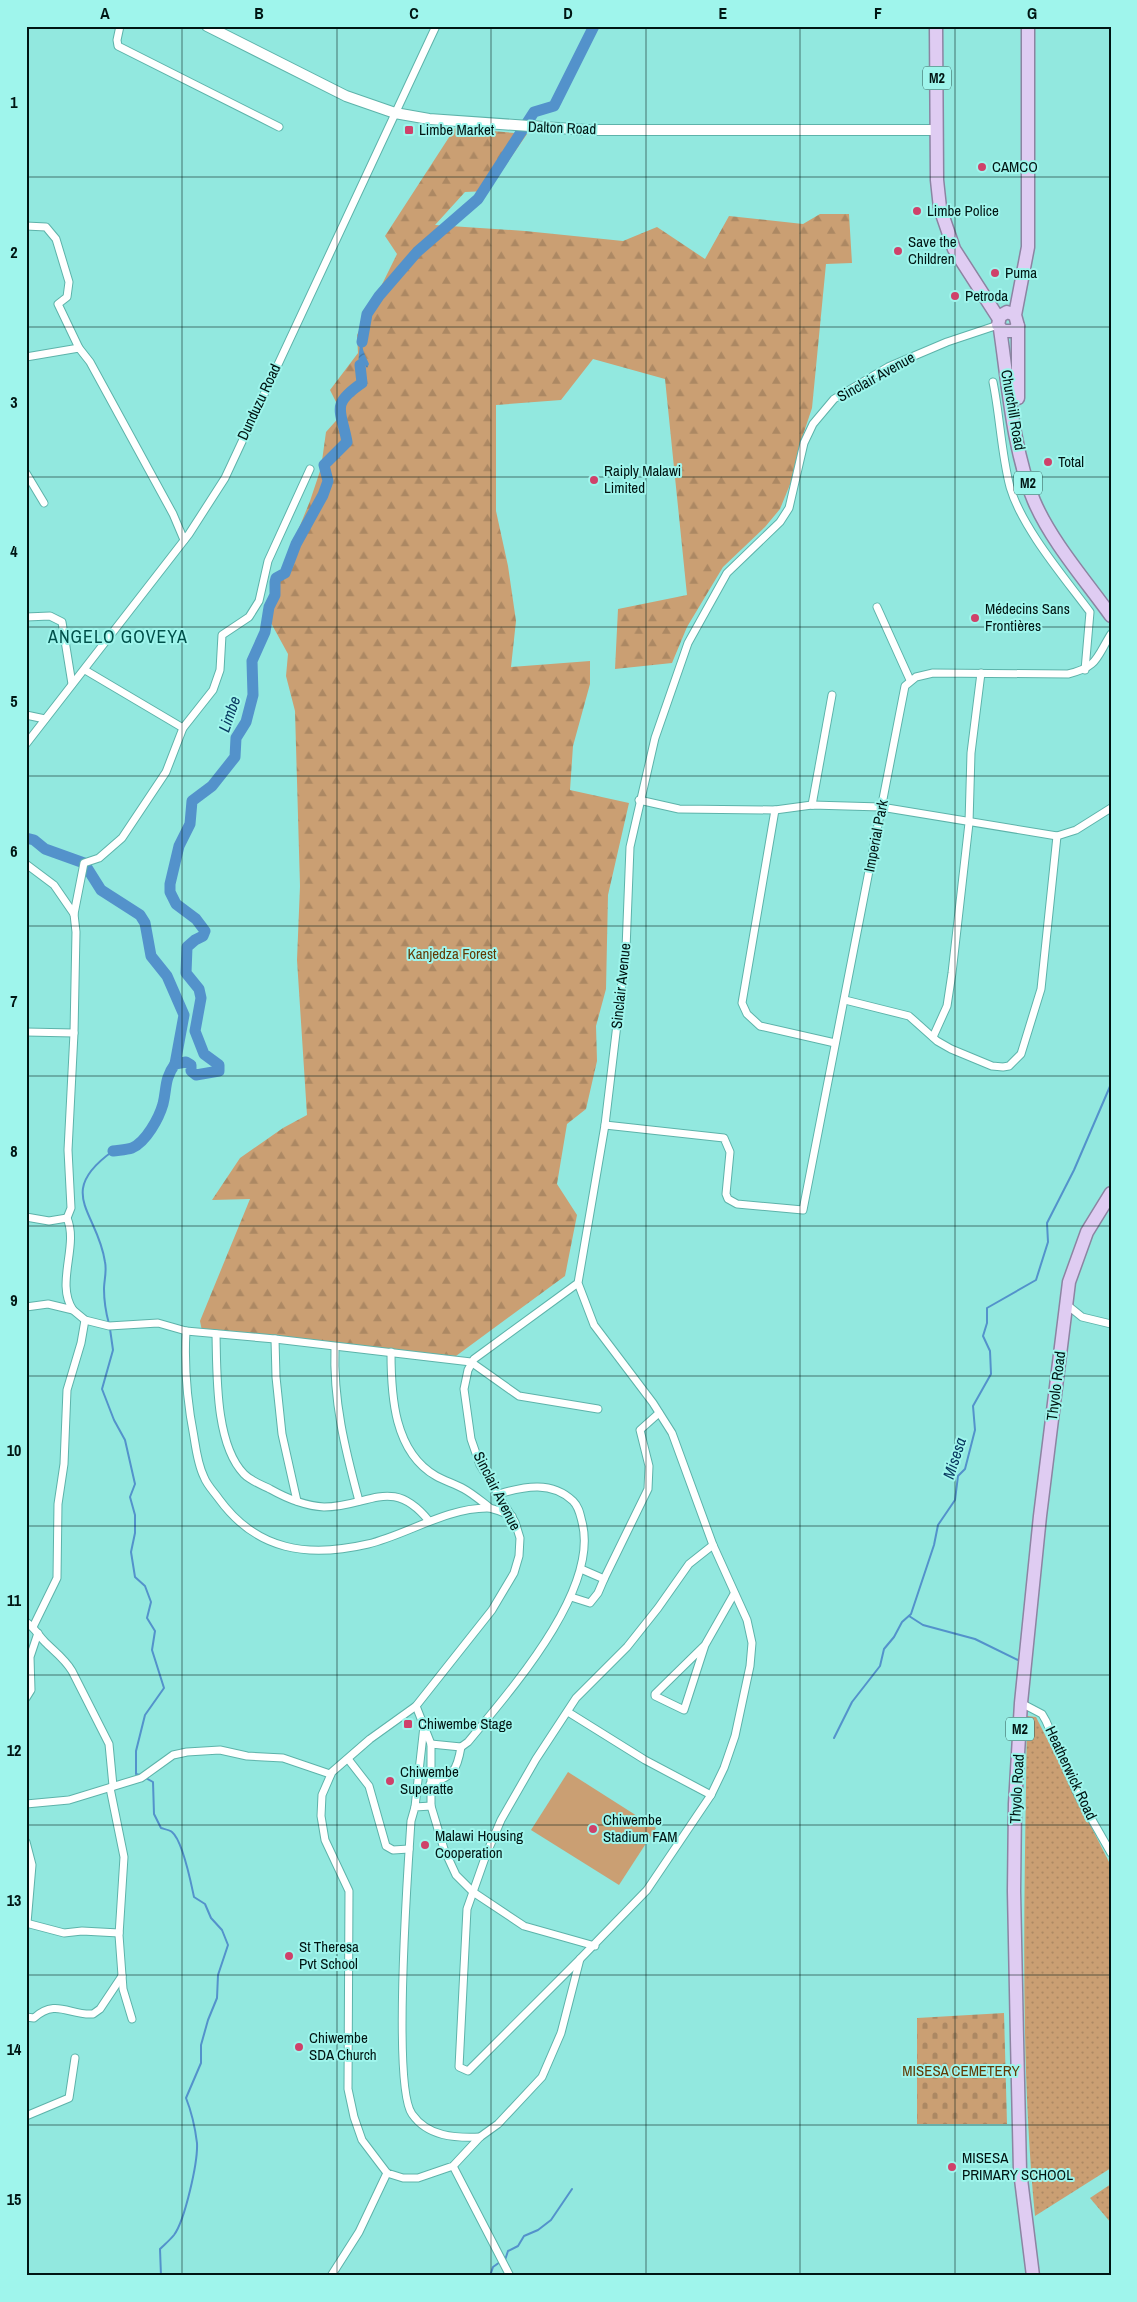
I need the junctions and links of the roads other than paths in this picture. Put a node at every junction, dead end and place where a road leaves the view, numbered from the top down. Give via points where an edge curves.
1 (120, 26) edge
2 (207, 26) edge
3 (436, 26) edge
4 (936, 26) edge
5 (1028, 26) edge
6 (396, 113) junction
7 (279, 127) dead end
8 (937, 130) junction
9 (26, 226) edge
10 (1016, 320) junction
11 (999, 324) junction
12 (79, 348) junction
13 (26, 357) edge
14 (993, 382) dead end
15 (310, 469) dead end
16 (26, 473) edge
17 (44, 502) dead end
18 (184, 540) junction
19 (1111, 603) edge
20 (877, 607) dead end
21 (1111, 616) edge
22 (26, 617) edge
23 (1111, 634) edge
24 (85, 670) junction
25 (1085, 670) junction
26 (981, 673) junction
27 (910, 680) junction
28 (72, 684) junction
29 (832, 695) dead end
30 (26, 715) edge
31 (46, 719) junction
32 (183, 728) junction
33 (26, 744) edge
34 (639, 800) junction
35 (812, 805) junction
36 (881, 807) junction
37 (1111, 808) edge
38 (776, 810) junction
39 (969, 823) junction
40 (1057, 836) junction
41 (26, 864) edge
42 (74, 914) junction
43 (845, 1000) junction
44 (26, 1032) edge
45 (74, 1033) junction
46 (933, 1037) junction
47 (835, 1043) junction
48 (605, 1126) junction
49 (1111, 1193) edge
50 (26, 1217) edge
51 (67, 1218) junction
52 (578, 1283) junction
53 (1066, 1304) junction
54 (26, 1307) edge
55 (73, 1310) junction
56 (85, 1320) junction
57 (1111, 1324) edge
58 (186, 1331) junction
59 (216, 1334) junction
60 (275, 1339) junction
61 (335, 1347) junction
62 (391, 1352) junction
63 (471, 1362) junction
64 (598, 1409) dead end
65 (660, 1413) junction
66 (499, 1494) junction
67 (359, 1500) junction
68 (297, 1501) junction
69 (489, 1507) junction
70 (512, 1516) junction
71 (428, 1521) junction
72 (713, 1545) junction
73 (581, 1569) junction
74 (604, 1579) junction
75 (734, 1594) junction
76 (571, 1597) junction
77 (26, 1622) edge
78 (36, 1630) junction
79 (705, 1645) junction
80 (26, 1698) edge
81 (1021, 1703) junction
82 (416, 1706) junction
83 (568, 1712) junction
84 (424, 1724) junction
85 (431, 1744) junction
86 (461, 1747) junction
87 (348, 1759) junction
88 (330, 1774) junction
89 (430, 1784) junction
90 (111, 1787) junction
91 (711, 1795) junction
92 (26, 1804) edge
93 (430, 1806) junction
94 (415, 1807) junction
95 (26, 1842) edge
96 (409, 1849) junction
97 (1111, 1853) edge
98 (474, 1892) junction
99 (26, 1923) edge
100 (119, 1933) junction
101 (595, 1946) junction
102 (580, 1959) junction
103 (122, 1976) junction
104 (26, 2016) edge
105 (132, 2019) dead end
106 (75, 2058) dead end
107 (26, 2116) edge
108 (480, 2137) junction
109 (453, 2166) junction
110 (387, 2173) junction
111 (331, 2276) edge
112 (510, 2276) edge
113 (1033, 2276) edge

1 - 7 street via 116,40 118,46
2 - 6 main road, Dalton Road via 346,96
3 - 6 street, Dunduzu Road
4 - 8 highway, M2
5 - 10 highway, Churchill Road / M2 via 1028,247
6 - 8 main road, Dalton Road via 429,119 547,128 754,132
6 - 18 street, Dunduzu Road via 226,476
8 - 11 highway, M2 via 937,180 945,227 958,256
9 - 12 street via 46,227 56,239 70,290 58,304
10 - 11 highway via 1007,312
10 - 11 highway via 1010,333
10 - 19 highway, Churchill Road / M2 via 1018,401 1022,440 1032,480 1050,520
11 - 21 highway, Churchill Road / M2 via 1021,458 1035,503
11 - 34 street, Sinclair Avenue via 934,347 854,386 834,399 813,424 804,443 789,508 780,522 727,573 688,644 655,738
12 - 13 street
12 - 18 street via 173,514
14 - 25 street via 1002,447 1016,501 1041,546 1090,612
15 - 32 street via 268,561 259,601 249,617 222,635 220,670 213,690
16 - 17 street
18 - 24 street, Dunduzu Road
20 - 27 street
22 - 28 street via 50,616 62,622
23 - 25 street via 1099,657
24 - 28 street, Dunduzu Road
24 - 32 street
25 - 26 street via 1068,674
26 - 27 street via 933,673
26 - 39 street via 971,753
27 - 36 street, Imperial Park via 905,686
28 - 31 street, Dunduzu Road
29 - 35 street
30 - 31 street
31 - 33 street, Dunduzu Road
32 - 42 street via 166,772 122,838 99,858 84,862
34 - 38 street via 679,810
34 - 48 street, Sinclair Avenue via 630,846 626,949
35 - 36 street
35 - 38 street
36 - 39 street
36 - 43 street, Imperial Park
37 - 40 street via 1076,830
38 - 47 street via 742,1003 747,1014 760,1026
39 - 40 street
39 - 46 street via 948,1006
40 - 46 street via 1041,989 1021,1054 1009,1066 999,1067 951,1049
41 - 42 street via 54,885
42 - 45 street
43 - 46 street via 909,1016
43 - 47 street, Imperial Park
44 - 45 street
45 - 51 street via 68,1150 71,1208
47 - 48 street, Imperial Park via 803,1210 737,1204 728,1200 730,1152 724,1138
48 - 52 street, Sinclair Avenue
49 - 53 highway, Thyolo Road / M2 via 1078,1252
50 - 51 street via 49,1221
51 - 55 street via 69,1257 66,1291
52 - 63 street
52 - 65 street via 594,1325
53 - 57 street via 1082,1317
53 - 81 highway, Thyolo Road / M2
54 - 55 street via 48,1304
55 - 56 street
56 - 58 street via 109,1326 158,1323
56 - 78 street via 67,1390 58,1504 57,1578
58 - 59 street
58 - 71 street via 188,1406 199,1465 207,1484 240,1524 277,1545 324,1552 370,1543
59 - 60 street
59 - 68 street via 223,1432 228,1452 248,1477
60 - 61 street
60 - 68 street via 282,1434
61 - 62 street
61 - 67 street via 334,1380 339,1422
62 - 63 street
62 - 69 street via 396,1416 410,1453 434,1475 465,1489
63 - 64 street via 519,1396
63 - 66 street, Sinclair Avenue via 464,1389 469,1430 479,1461
65 - 72 street via 672,1432
65 - 74 street via 640,1430 649,1466 648,1489
66 - 70 street, Sinclair Avenue
66 - 73 street via 518,1488 547,1487 563,1492 580,1510 584,1529
67 - 68 street via 324,1507
67 - 71 street via 392,1496 416,1506
69 - 70 street
69 - 71 street
70 - 82 street, Sinclair Avenue via 520,1545 514,1573 492,1610
72 - 75 street
72 - 83 street via 689,1564 632,1640 582,1692
73 - 74 street
73 - 76 street
74 - 76 street via 590,1603
75 - 79 street
75 - 91 street via 751,1634 750,1666 735,1736
76 - 86 street via 516,1683
77 - 78 street
78 - 80 street via 30,1657 31,1690
78 - 90 street via 66,1661 104,1732 112,1758
79 - 79 street via 655,1694 655,1696 685,1710
81 - 97 street, Heatherwick Road via 1042,1714 1046,1720 1079,1797
81 - 113 highway, Thyolo Road / M2 via 1014,1891 1017,2038 1020,2171
82 - 84 street
82 - 87 street, Sinclair Avenue
83 - 91 street via 645,1760
83 - 98 street via 501,1820
84 - 85 street
84 - 94 street
85 - 86 street
85 - 89 street
86 - 89 street via 456,1770
87 - 88 street, Sinclair Avenue
87 - 96 street via 369,1786 386,1846 393,1850
88 - 90 street via 286,1758 247,1756 220,1750 174,1754 141,1778
88 - 110 street via 321,1799 324,1835 349,1891 349,2097 364,2146
89 - 93 street
90 - 92 street via 69,1800
90 - 100 street via 124,1863
91 - 101 street via 647,1890
93 - 94 street
93 - 98 street via 449,1862 459,1878
94 - 96 street
95 - 99 street via 32,1866
96 - 108 street via 403,2035 407,2104 416,2119 430,2131 453,2138
98 - 101 street via 508,1917 530,1928
98 - 102 street via 467,1909 464,1961 459,2065 464,2071 468,2071
99 - 100 street via 64,1933
100 - 103 street
101 - 102 street
102 - 108 street via 560,2033 542,2078 498,2124
103 - 104 street via 100,2009 93,2014 51,2008 43,2009 34,2018
103 - 105 street
106 - 107 street via 69,2098
108 - 109 street
109 - 110 street via 418,2178
109 - 112 street
110 - 111 street via 359,2232

